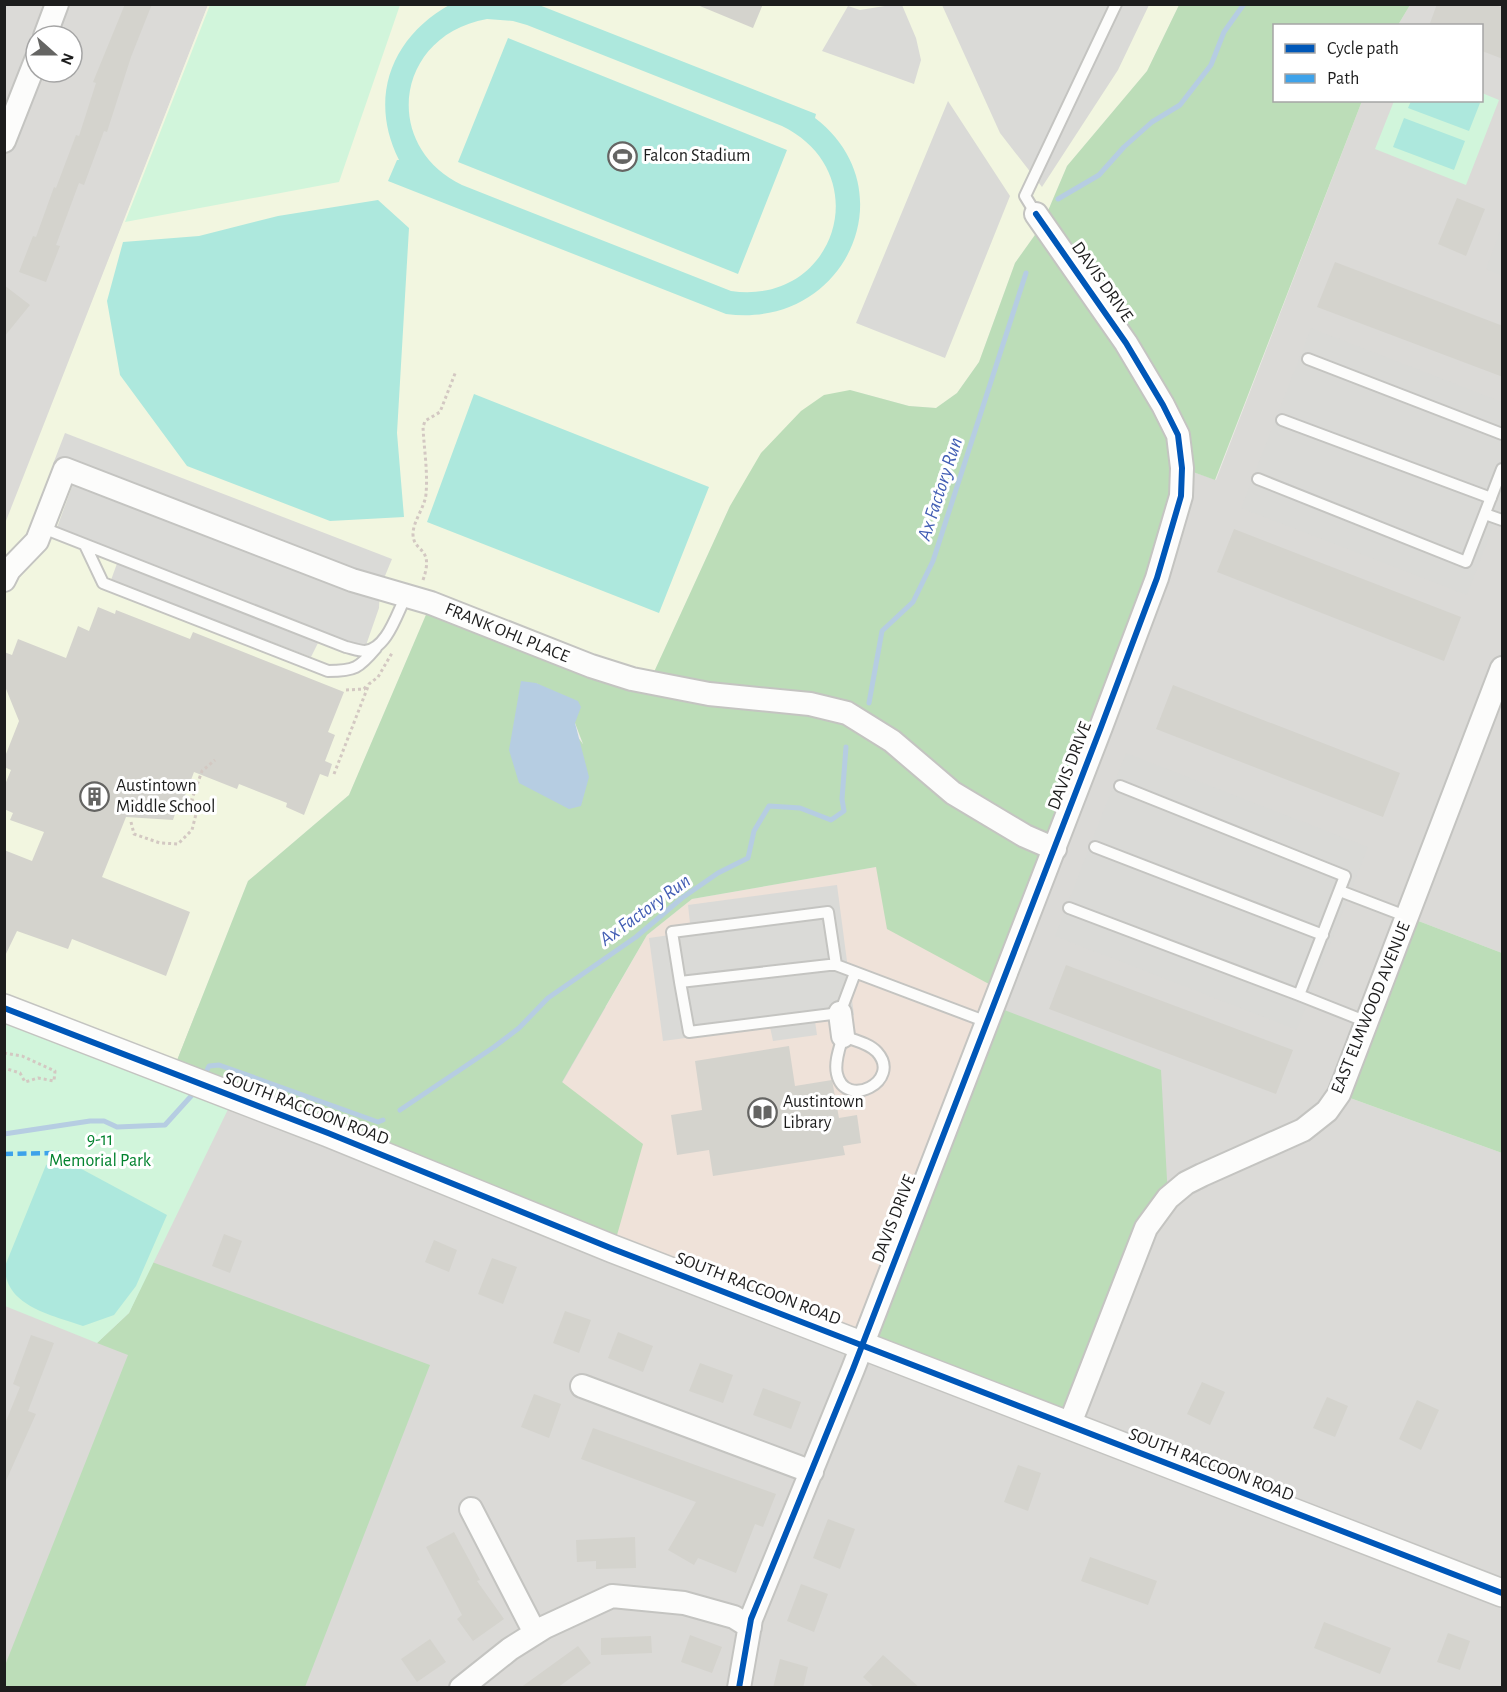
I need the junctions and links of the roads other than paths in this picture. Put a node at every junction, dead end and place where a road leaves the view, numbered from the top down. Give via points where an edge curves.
1 (57, 4) edge
2 (1116, 4) edge
3 (50, 24) edge
4 (27, 84) edge
5 (4, 141) edge
6 (1036, 214) joint
7 (1308, 359) dead end
8 (1282, 420) dead end
9 (1503, 434) edge
10 (1503, 469) edge
11 (1258, 479) dead end
12 (1499, 487) edge
13 (1491, 498) junction
14 (1485, 514) junction
15 (1503, 520) edge
16 (43, 528) junction
17 (86, 545) junction
18 (4, 580) edge
19 (413, 592) junction
20 (377, 647) junction
21 (1503, 668) edge
22 (1120, 786) dead end
23 (1095, 847) dead end
24 (1054, 849) junction
25 (1340, 891) junction
26 (1069, 908) dead end
27 (1408, 917) junction
28 (1323, 935) junction
29 (836, 965) junction
30 (855, 973) junction
31 (680, 981) junction
32 (1299, 995) junction
33 (4, 1008) edge
34 (840, 1013) junction
35 (987, 1022) junction
36 (1367, 1022) junction
37 (843, 1036) junction
38 (862, 1345) junction
39 (582, 1386) dead end
40 (1069, 1426) junction
41 (812, 1472) junction
42 (471, 1509) dead end
43 (1503, 1593) edge
44 (750, 1627) junction
45 (535, 1633) junction
46 (461, 1688) edge
47 (739, 1688) edge

1 - 3 street
2 - 6 lane via 1025,196
4 - 5 street
6 - 24 street, DAVIS DRIVE via 1126,343 1163,405 1178,435 1182,468 1181,496 1157,578
7 - 9 lane
8 - 13 lane
10 - 12 lane
11 - 14 lane via 1466,562
12 - 13 lane
13 - 14 lane
14 - 15 lane
16 - 17 lane
16 - 18 street, FRANK OHL PLACE
16 - 19 street, FRANK OHL PLACE via 65,469 352,580
17 - 20 lane via 346,647 364,651
17 - 20 lane via 102,583 328,671 360,667
19 - 20 lane
19 - 24 street, FRANK OHL PLACE via 431,603 582,663 632,679 709,694 810,704 847,713 892,741 953,793 1024,836
21 - 27 street, EAST ELMWOOD AVENUE
22 - 25 lane via 1345,876
23 - 28 lane
24 - 35 street, DAVIS DRIVE
25 - 27 lane
25 - 28 lane
26 - 32 lane
27 - 36 street, EAST ELMWOOD AVENUE
28 - 32 lane
29 - 30 lane
29 - 31 lane
29 - 31 lane via 828,912 672,932
30 - 34 lane
30 - 35 lane
31 - 34 lane via 689,1032
32 - 36 lane
33 - 38 street, SOUTH RACCOON ROAD
34 - 37 street
35 - 38 street, DAVIS DRIVE
36 - 40 street, EAST ELMWOOD AVENUE via 1339,1094 1318,1120 1186,1183 1154,1215
37 - 37 lane via 876,1051 883,1061 880,1079 866,1091 853,1091 843,1085 837,1074
38 - 40 street, SOUTH RACCOON ROAD
38 - 41 street, DAVIS DRIVE
39 - 41 street
40 - 43 street, SOUTH RACCOON ROAD
41 - 44 street, DAVIS DRIVE
42 - 45 street
44 - 45 street via 734,1617 684,1603 612,1596
44 - 47 street, DAVIS DRIVE
45 - 46 street

